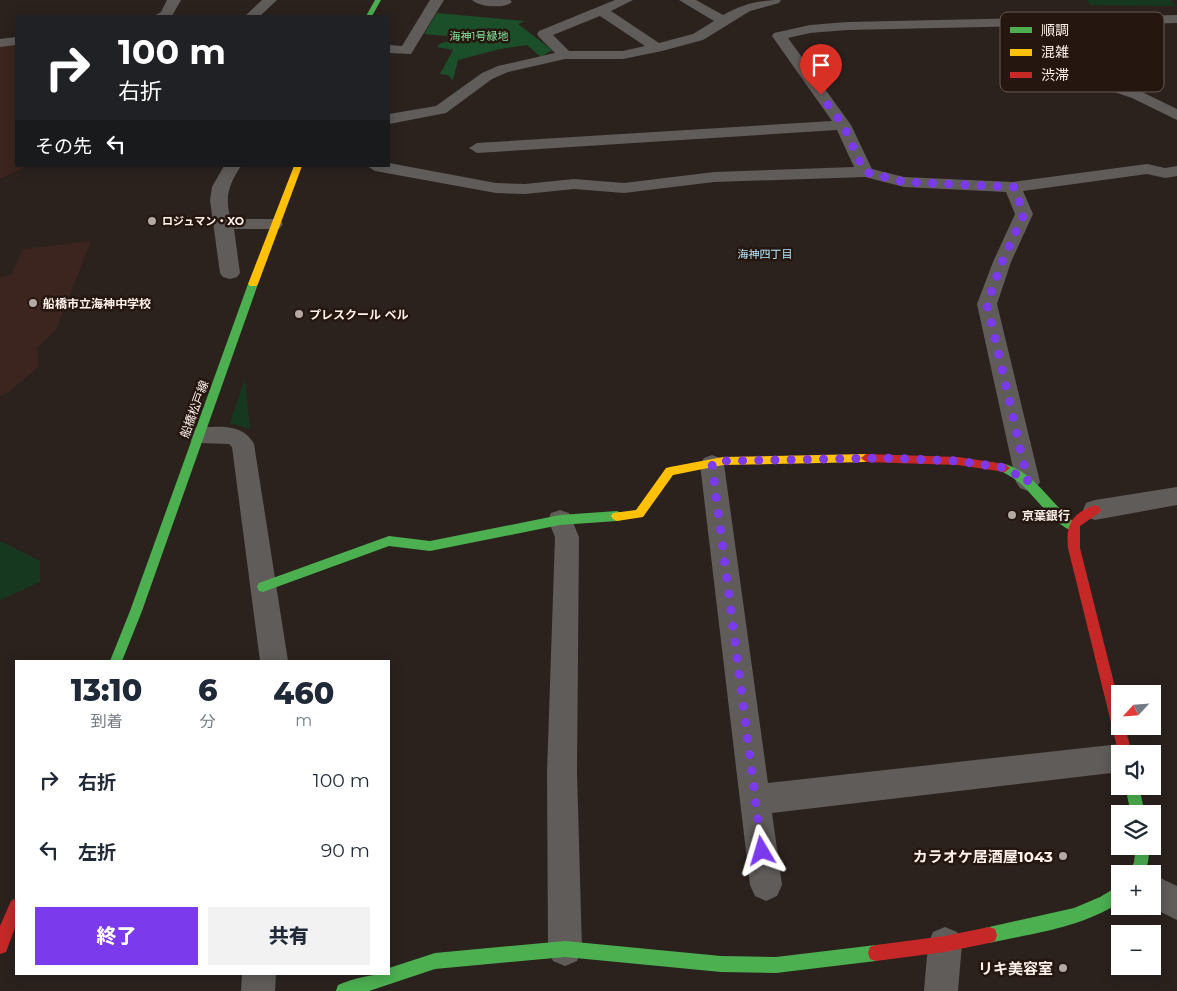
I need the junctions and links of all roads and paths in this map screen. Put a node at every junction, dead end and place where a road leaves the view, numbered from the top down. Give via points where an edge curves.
1 (174, 0) edge
2 (270, 0) edge
3 (378, 0) edge
4 (437, 0) edge
5 (479, 0) edge
6 (626, 0) edge
7 (686, 0) edge
8 (774, 0) edge
9 (505, 2) dead end
10 (601, 10) junction
11 (166, 15) edge
12 (253, 15) edge
13 (370, 15) edge
14 (1164, 20) edge
15 (1177, 20) edge
16 (725, 22) junction
17 (1000, 23) edge
18 (15, 41) edge
19 (0, 43) edge
20 (657, 48) junction
21 (390, 50) edge
22 (565, 55) junction
23 (1128, 92) edge
24 (1177, 115) edge
25 (390, 119) edge
26 (843, 125) junction
27 (477, 148) dead end
28 (232, 167) edge
29 (298, 167) edge
30 (380, 167) edge
31 (865, 172) junction
32 (1173, 174) edge
33 (1014, 187) junction
34 (224, 224) junction
35 (274, 224) junction
36 (230, 273) dead end
37 (199, 435) junction
38 (712, 464) junction
39 (1028, 482) junction
40 (1177, 496) edge
41 (1095, 510) joint
42 (560, 520) junction
43 (1072, 528) junction
44 (263, 587) junction
45 (116, 660) edge
46 (274, 660) edge
47 (1123, 745) edge
48 (1111, 759) edge
49 (755, 800) junction
50 (766, 885) dead end
51 (1161, 895) edge
52 (1111, 900) edge
53 (1177, 904) edge
54 (15, 908) edge
55 (945, 944) junction
56 (0, 946) edge
57 (565, 949) junction
58 (259, 975) edge
59 (258, 991) edge
60 (344, 991) edge
61 (941, 991) edge

1 - 11 street
2 - 12 street
3 - 13 street
4 - 21 street via 406,51
5 - 9 street
6 - 10 street
7 - 16 street
8 - 16 street via 745,8
10 - 20 street
10 - 22 street via 544,34
14 - 15 street
16 - 20 street via 698,37
17 - 26 street via 848,26 779,36
18 - 19 street
20 - 22 street via 623,55
22 - 25 street via 503,69 487,76 441,110
23 - 24 street
26 - 27 street
26 - 31 street
28 - 34 street via 218,190 217,203
29 - 35 street, 船橋松戸線
30 - 31 street via 496,188 525,189 574,184 624,188 714,177
31 - 33 street via 904,182
32 - 33 street via 1146,170
33 - 39 street via 1024,214 987,304
34 - 35 street
34 - 36 street
35 - 37 street, 船橋松戸線
37 - 44 street via 234,436 243,444
37 - 45 street, 船橋松戸線
38 - 39 street via 723,461 883,458 958,461 1006,468
38 - 42 street via 670,471 639,514
38 - 49 street
39 - 43 street via 1055,515
40 - 41 street
41 - 43 street via 1078,518
42 - 44 street via 430,546 389,541
42 - 57 street via 567,537 562,772
43 - 47 street via 1074,548
44 - 46 street
48 - 49 street
49 - 50 street
51 - 53 street
52 - 55 street via 1084,914
54 - 56 street
55 - 57 street via 776,965 721,964
55 - 61 street
57 - 60 street via 435,962
58 - 59 street

